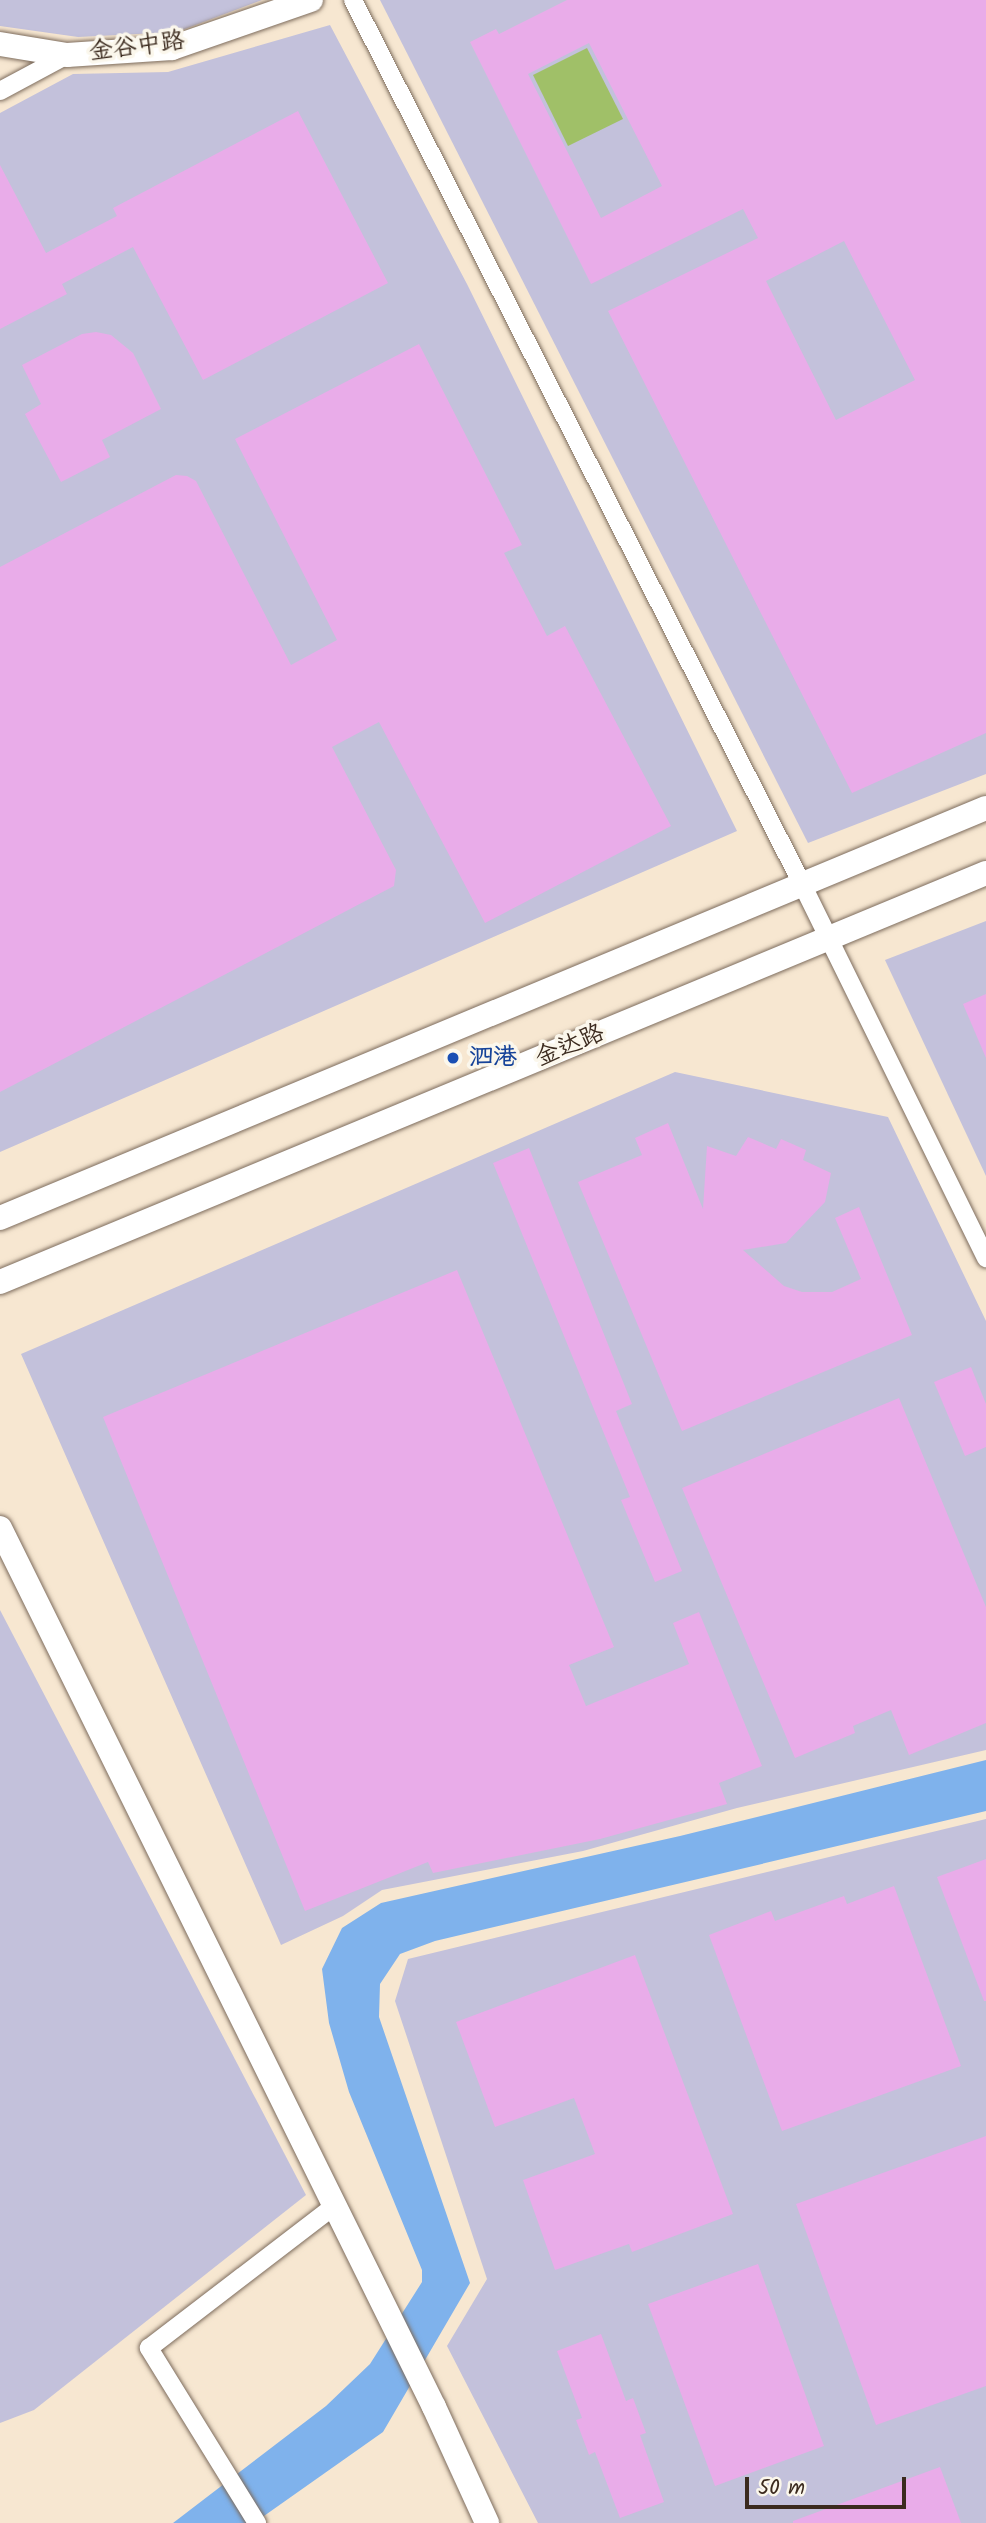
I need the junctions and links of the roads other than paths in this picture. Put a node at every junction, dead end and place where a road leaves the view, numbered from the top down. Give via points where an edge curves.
1 (311, 0) edge
2 (354, 0) edge
3 (0, 44) edge
4 (68, 55) junction
5 (0, 92) edge
6 (986, 808) edge
7 (986, 873) edge
8 (802, 884) junction
9 (829, 938) junction
10 (0, 1218) edge
11 (986, 1258) edge
12 (0, 1282) edge
13 (0, 1528) edge
14 (333, 2207) junction
15 (257, 2522) edge
16 (487, 2523) edge

1 - 4 street, 金谷中路 via 172,48
2 - 8 street
3 - 4 street, 金谷中路
4 - 5 street
6 - 8 street
7 - 9 street, 金达路
8 - 9 street
8 - 10 street
9 - 11 street
9 - 12 street, 金达路
13 - 14 street
14 - 15 street via 149,2348
14 - 16 street

